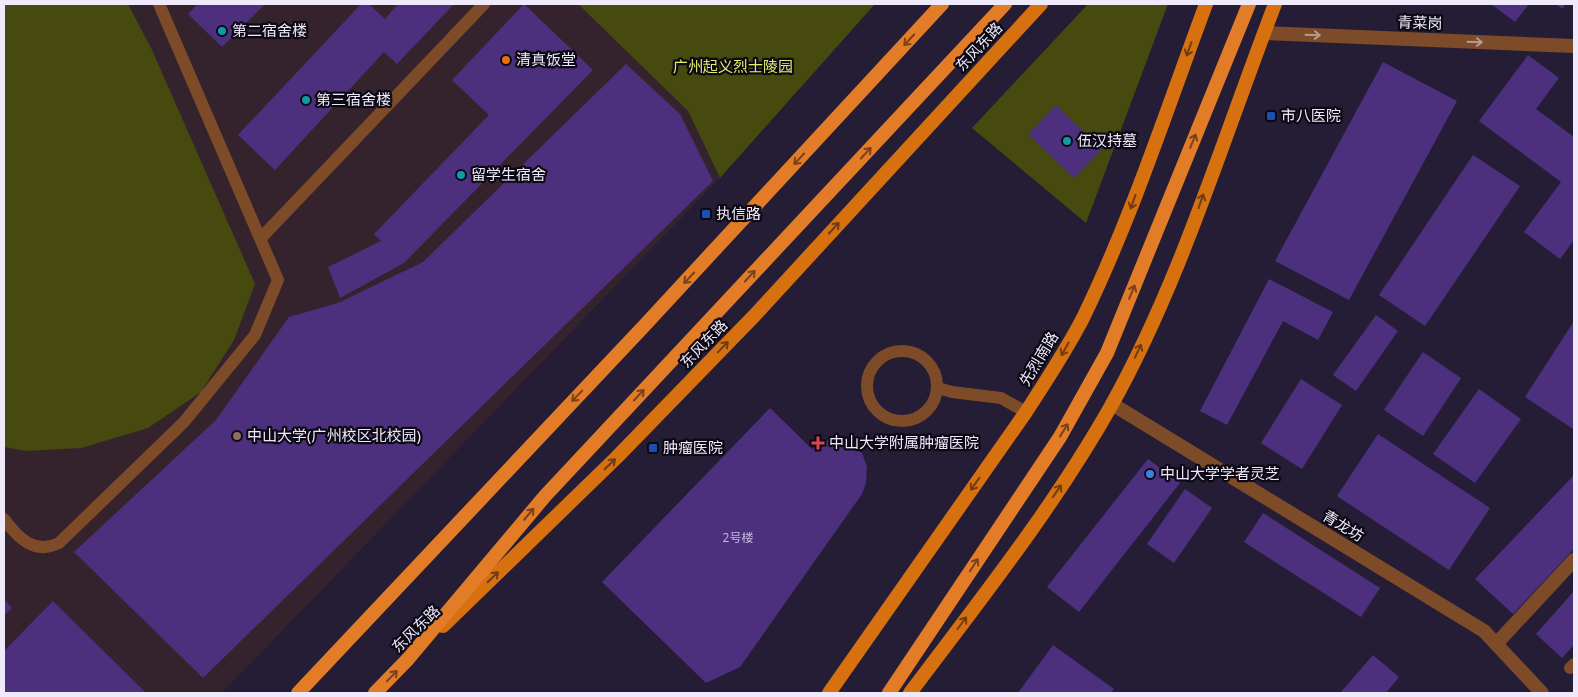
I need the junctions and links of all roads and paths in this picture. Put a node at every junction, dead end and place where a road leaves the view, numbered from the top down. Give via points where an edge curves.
1 (159, 4) edge
2 (484, 4) edge
3 (942, 4) edge
4 (1005, 4) edge
5 (1041, 4) edge
6 (1206, 4) edge
7 (1249, 4) edge
8 (1275, 4) edge
9 (1264, 33) junction
10 (1574, 46) edge
11 (261, 238) junction
12 (938, 388) junction
13 (1112, 404) junction
14 (1026, 412) junction
15 (4, 519) edge
16 (1574, 560) edge
17 (1496, 644) junction
18 (408, 659) junction
19 (298, 693) edge
20 (375, 693) edge
21 (829, 693) edge
22 (889, 693) edge
23 (910, 693) edge
24 (1542, 693) edge

1 - 11 lane
2 - 11 lane
3 -> 19 highway
18 -> 4 highway via 545,496
18 -> 5 main road, 东风东路 via 617,457 754,316
6 -> 14 main road, 先烈南路 via 1124,226 1082,318
22 -> 7 highway via 1060,437 1107,353
8 - 9 main road
9 -> 10 street, 青菜岗
13 -> 9 main road via 1181,256
11 - 15 lane via 278,280 255,335 184,422 59,543 47,549 31,545
12 - 12 lane via 936,373 928,361 916,353 901,351 887,354 874,365 867,381 868,398 877,412 891,420 908,422 924,415 934,402
12 - 14 lane via 1001,398
13 - 17 street, 青龙坊 via 1484,631
23 -> 13 main road via 1046,507
14 -> 21 main road, 先烈南路
16 - 17 street
17 - 24 street, 青龙坊
20 -> 18 highway, 东风东路

